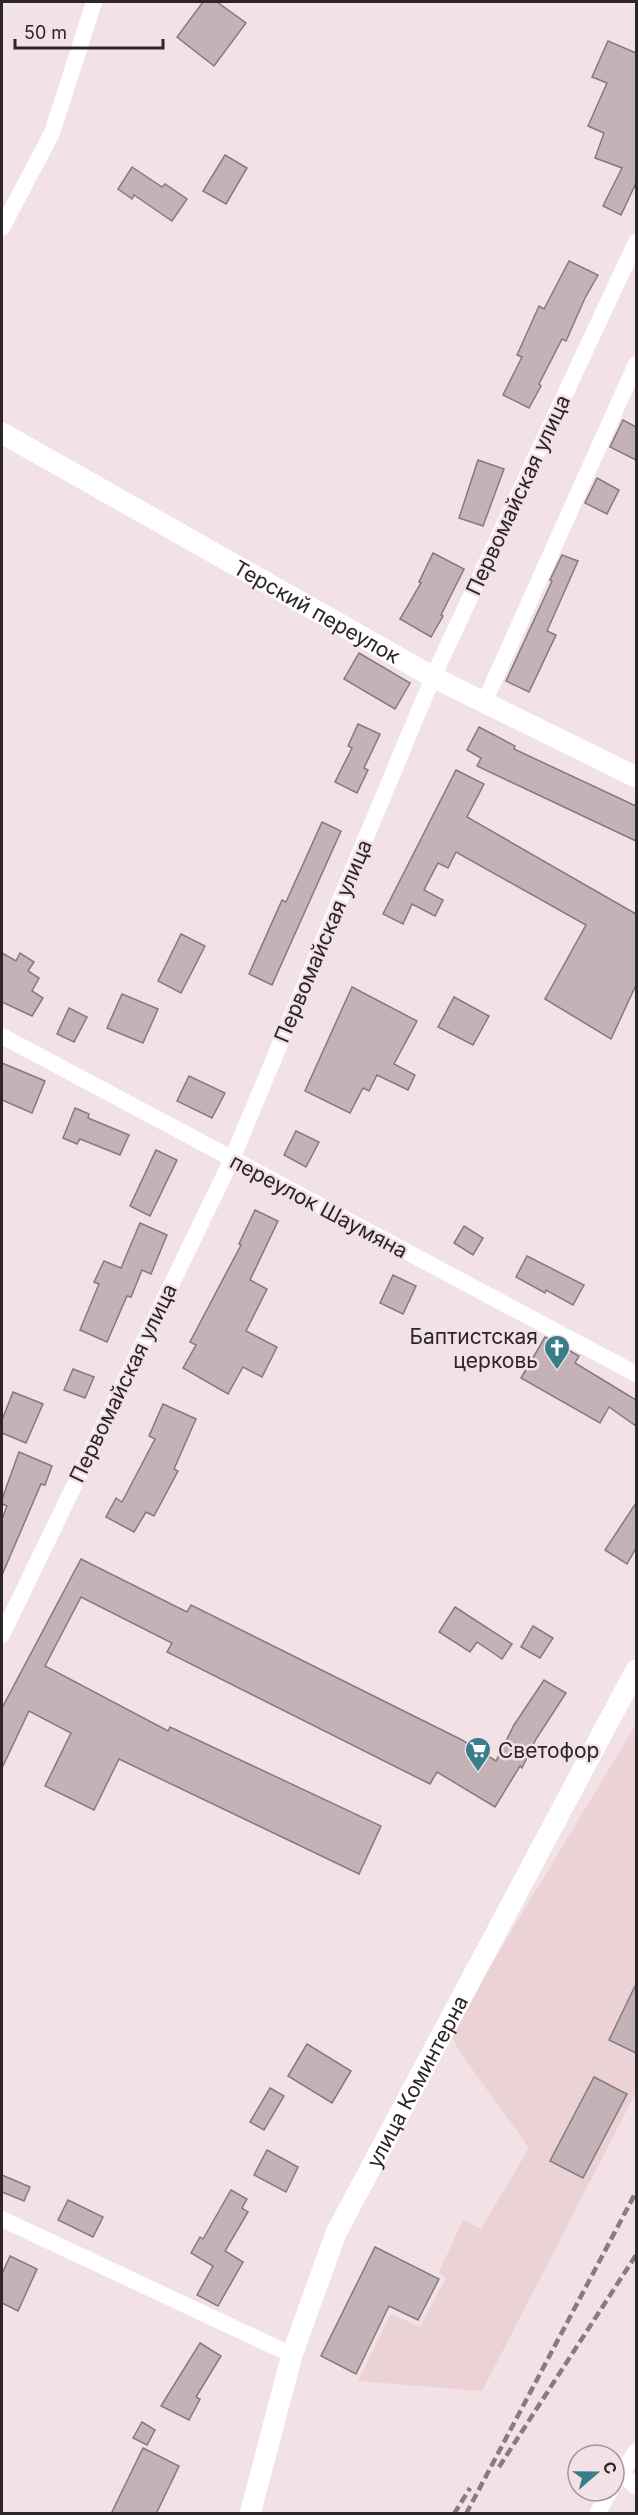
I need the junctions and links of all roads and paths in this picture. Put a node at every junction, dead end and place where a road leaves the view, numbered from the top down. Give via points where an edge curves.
1 (94, 2) edge
2 (2, 228) edge
3 (636, 242) edge
4 (636, 364) edge
5 (2, 433) edge
6 (433, 677) junction
7 (484, 703) junction
8 (636, 777) edge
9 (2, 1036) edge
10 (232, 1160) junction
11 (636, 1374) edge
12 (2, 1635) edge
13 (636, 1670) edge
14 (2, 2219) edge
15 (292, 2355) junction
16 (636, 2451) edge
17 (626, 2466) edge
18 (250, 2514) edge

1 - 2 street via 52,133
3 - 6 street, Первомайская улица
4 - 7 street
5 - 6 street, Терский переулок
6 - 7 street, Терский переулок
6 - 10 street, Первомайская улица
7 - 8 street, Терский переулок
9 - 10 street, переулок Шаумяна
10 - 11 street, переулок Шаумяна
10 - 12 street, Первомайская улица
13 - 15 street, улица Коминтерна via 336,2233
14 - 15 street
15 - 18 street, улица Коминтерна
16 - 17 street

